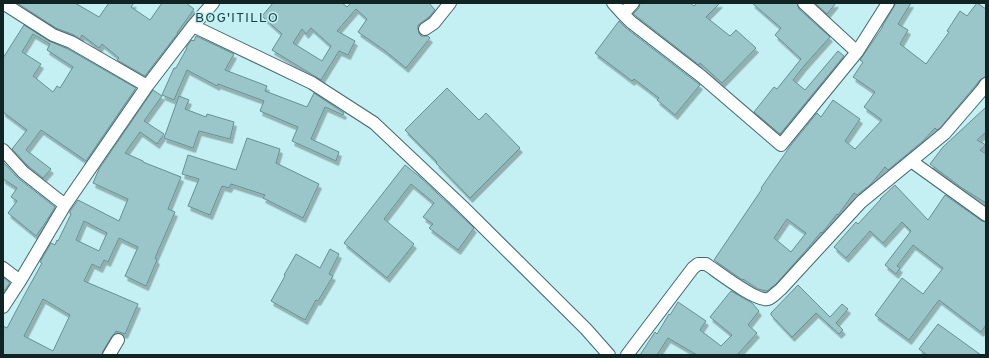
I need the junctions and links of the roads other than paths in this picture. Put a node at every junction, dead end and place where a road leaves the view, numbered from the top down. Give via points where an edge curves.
1 (3, 3) edge
2 (213, 3) edge
3 (450, 3) edge
4 (613, 3) edge
5 (632, 3) edge
6 (804, 3) edge
7 (888, 3) edge
8 (623, 14) junction
9 (193, 26) junction
10 (425, 29) dead end
11 (857, 52) junction
12 (147, 86) junction
13 (985, 89) edge
14 (3, 150) edge
15 (911, 161) junction
16 (65, 205) junction
17 (986, 215) edge
18 (3, 268) edge
19 (20, 281) junction
20 (3, 307) edge
21 (118, 340) dead end
22 (109, 355) edge
23 (609, 355) edge
24 (626, 355) edge

1 - 12 street via 53,35 71,42
2 - 9 street
3 - 10 street via 434,23
4 - 8 street
5 - 8 street
6 - 11 street
7 - 11 street
8 - 11 street via 701,76 781,145
9 - 12 street
9 - 23 street via 312,83 374,123 468,212
12 - 16 street
13 - 15 street via 945,133
14 - 16 street via 23,172
15 - 17 street
15 - 24 street via 861,202 769,299 760,299 706,264 698,264
16 - 19 street
18 - 19 street
19 - 20 street
21 - 22 street

